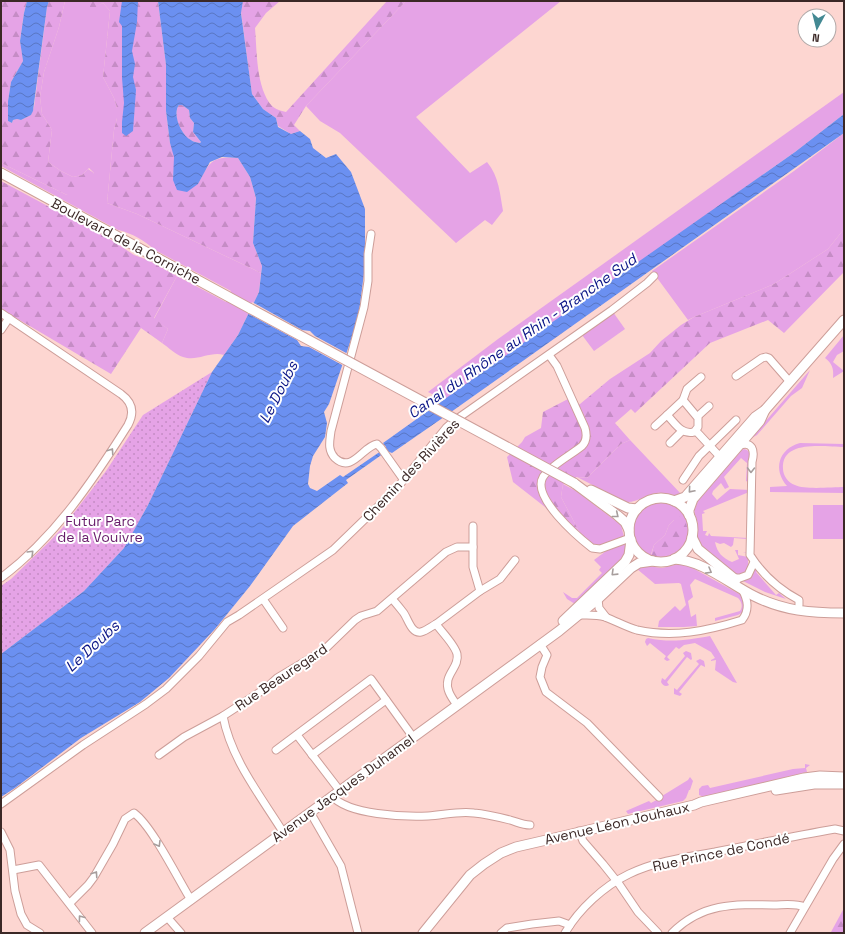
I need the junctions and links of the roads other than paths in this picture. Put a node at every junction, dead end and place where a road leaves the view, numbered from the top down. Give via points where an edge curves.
1 (1, 174) edge
2 (371, 234) dead end
3 (654, 276) dead end
4 (1, 313) edge
5 (9, 318) junction
6 (844, 320) edge
7 (1, 330) edge
8 (550, 355) junction
9 (736, 376) dead end
10 (701, 377) dead end
11 (790, 382) junction
12 (683, 400) junction
13 (709, 406) dead end
14 (765, 410) junction
15 (667, 415) junction
16 (698, 416) junction
17 (736, 420) dead end
18 (655, 426) dead end
19 (682, 431) junction
20 (696, 431) junction
21 (670, 443) dead end
22 (709, 446) junction
23 (738, 446) junction
24 (722, 459) junction
25 (403, 479) junction
26 (683, 480) dead end
27 (576, 484) junction
28 (674, 501) junction
29 (638, 509) junction
30 (689, 515) junction
31 (473, 526) dead end
32 (630, 536) junction
33 (692, 537) junction
34 (473, 548) junction
35 (752, 558) junction
36 (674, 559) junction
37 (515, 560) dead end
38 (653, 561) junction
39 (1, 578) edge
40 (733, 578) junction
41 (742, 589) junction
42 (480, 591) junction
43 (262, 599) junction
44 (392, 599) junction
45 (598, 599) junction
46 (799, 605) junction
47 (844, 608) edge
48 (576, 613) junction
49 (844, 613) edge
50 (606, 618) junction
51 (436, 624) junction
52 (283, 628) dead end
53 (540, 644) junction
54 (386, 700) junction
55 (457, 705) junction
56 (224, 716) junction
57 (297, 735) junction
58 (413, 737) junction
59 (276, 750) dead end
60 (159, 755) dead end
61 (312, 755) junction
62 (844, 777) edge
63 (844, 784) edge
64 (336, 794) junction
65 (659, 798) dead end
66 (1, 804) edge
67 (694, 805) junction
68 (310, 812) junction
69 (530, 825) dead end
70 (579, 831) junction
71 (844, 831) edge
72 (1, 832) edge
73 (283, 832) junction
74 (844, 844) edge
75 (13, 870) junction
76 (617, 882) junction
77 (191, 900) junction
78 (70, 903) junction
79 (804, 907) junction
80 (167, 917) junction
81 (570, 925) junction
82 (40, 933) edge
83 (92, 933) edge
84 (145, 933) edge
85 (181, 933) edge
86 (358, 933) edge
87 (423, 933) edge
88 (501, 933) edge
89 (565, 933) edge
90 (658, 933) edge
91 (672, 933) edge
92 (790, 933) edge

1 - 27 main road, Boulevard de la Corniche, bridge
2 - 25 street via 364,307 329,444 334,457 346,462 376,444
3 - 8 street, Chemin des Rivières via 647,284
4 - 5 street
5 - 7 street
39 -> 5 street via 25,558 64,517 127,427 132,409 121,394
6 - 11 main road
8 - 25 street, Chemin des Rivières via 454,421
8 - 32 street via 587,437 585,444 544,475 541,484 542,494 552,509 592,548 600,549
9 - 11 street via 766,357
10 - 12 street via 687,389
11 - 14 main road
12 - 15 street
12 - 16 street
13 - 16 street
14 - 23 main road via 760,421
14 - 24 main road via 754,417
15 - 18 street
15 - 19 street
16 - 20 street via 699,424
17 - 22 street
19 - 20 street
19 - 21 street
20 - 22 street
22 - 24 street
22 - 26 street
23 - 24 main road
23 -> 35 street via 749,445 754,453
24 -> 28 main road via 685,497
24 - 30 main road via 693,500
25 - 43 street, Chemin des Rivières via 397,488 333,550
27 - 29 main road via 623,506
27 -> 32 main road via 622,520
28 - 29 main road via 654,499
28 - 30 main road
29 - 32 main road via 631,520
30 - 33 main road
31 - 34 street
32 - 38 main road via 638,552
32 -> 48 main road, Avenue Jacques Duhamel via 630,551 625,562
33 - 36 main road via 685,551
33 - 40 main road via 698,549
34 - 42 street via 473,567
34 - 44 street, Rue Beauregard via 457,547 446,552
35 - 40 street via 748,575
35 - 46 street via 778,587 799,600
36 - 38 main road
36 -> 41 main road via 694,563
37 - 42 street via 500,579
38 - 45 main road, Avenue Jacques Duhamel via 637,564
40 - 46 main road via 768,597
41 - 49 main road via 785,608 806,612
41 - 50 street via 748,601 747,611 742,620 700,631 654,633
42 - 51 street
43 - 52 street
43 - 66 street, Chemin des Rivières via 227,622 199,656 166,689
44 - 51 street via 416,632 425,631
44 - 56 street, Rue Beauregard via 377,611 358,617 324,650 277,678
45 - 48 main road, Avenue Jacques Duhamel
45 - 50 street via 599,608
46 - 47 main road
48 - 50 street
48 - 53 main road, Avenue Jacques Duhamel
51 - 55 street via 457,653 457,660 447,684 449,693
53 - 55 main road, Avenue Jacques Duhamel
53 - 65 street via 547,655 540,677 546,692 587,723
54 - 57 street via 371,679
54 - 58 street
54 - 61 street
55 - 58 main road, Avenue Jacques Duhamel
56 - 60 street, Rue Beauregard
56 - 73 street, Rue Beauregard via 236,754
57 - 59 street
57 - 61 street
58 - 64 main road, Avenue Jacques Duhamel
61 - 64 street
62 - 67 main road, Avenue Léon Jouhaux via 804,778
63 - 67 main road via 814,784
64 - 68 main road, Avenue Jacques Duhamel
64 - 69 street via 338,802 347,807 391,815 474,813
67 - 70 main road, Avenue Léon Jouhaux
68 - 73 main road, Avenue Jacques Duhamel
68 - 86 street via 341,866
70 - 76 street via 583,841
70 - 87 main road, Avenue Léon Jouhaux via 516,847 490,860 464,882
71 - 76 street, Rue Prince de Condé via 835,829 657,863 629,874
72 - 75 street via 10,850
73 - 77 main road, Avenue Jacques Duhamel
74 - 79 street
75 - 78 street via 40,865
75 - 82 street via 21,914 27,925
76 - 81 street, Rue Prince de Condé via 589,903
76 - 90 street via 638,912
78 -> 77 street via 94,877 125,818 134,813 154,838
77 - 80 main road, Avenue Jacques Duhamel
83 -> 78 street
79 - 91 street via 743,904 723,906 692,917
79 - 92 street
80 - 84 main road, Avenue Jacques Duhamel
80 - 85 street
81 - 88 street via 559,921 532,924 507,928
81 - 89 street, Rue Prince de Condé

